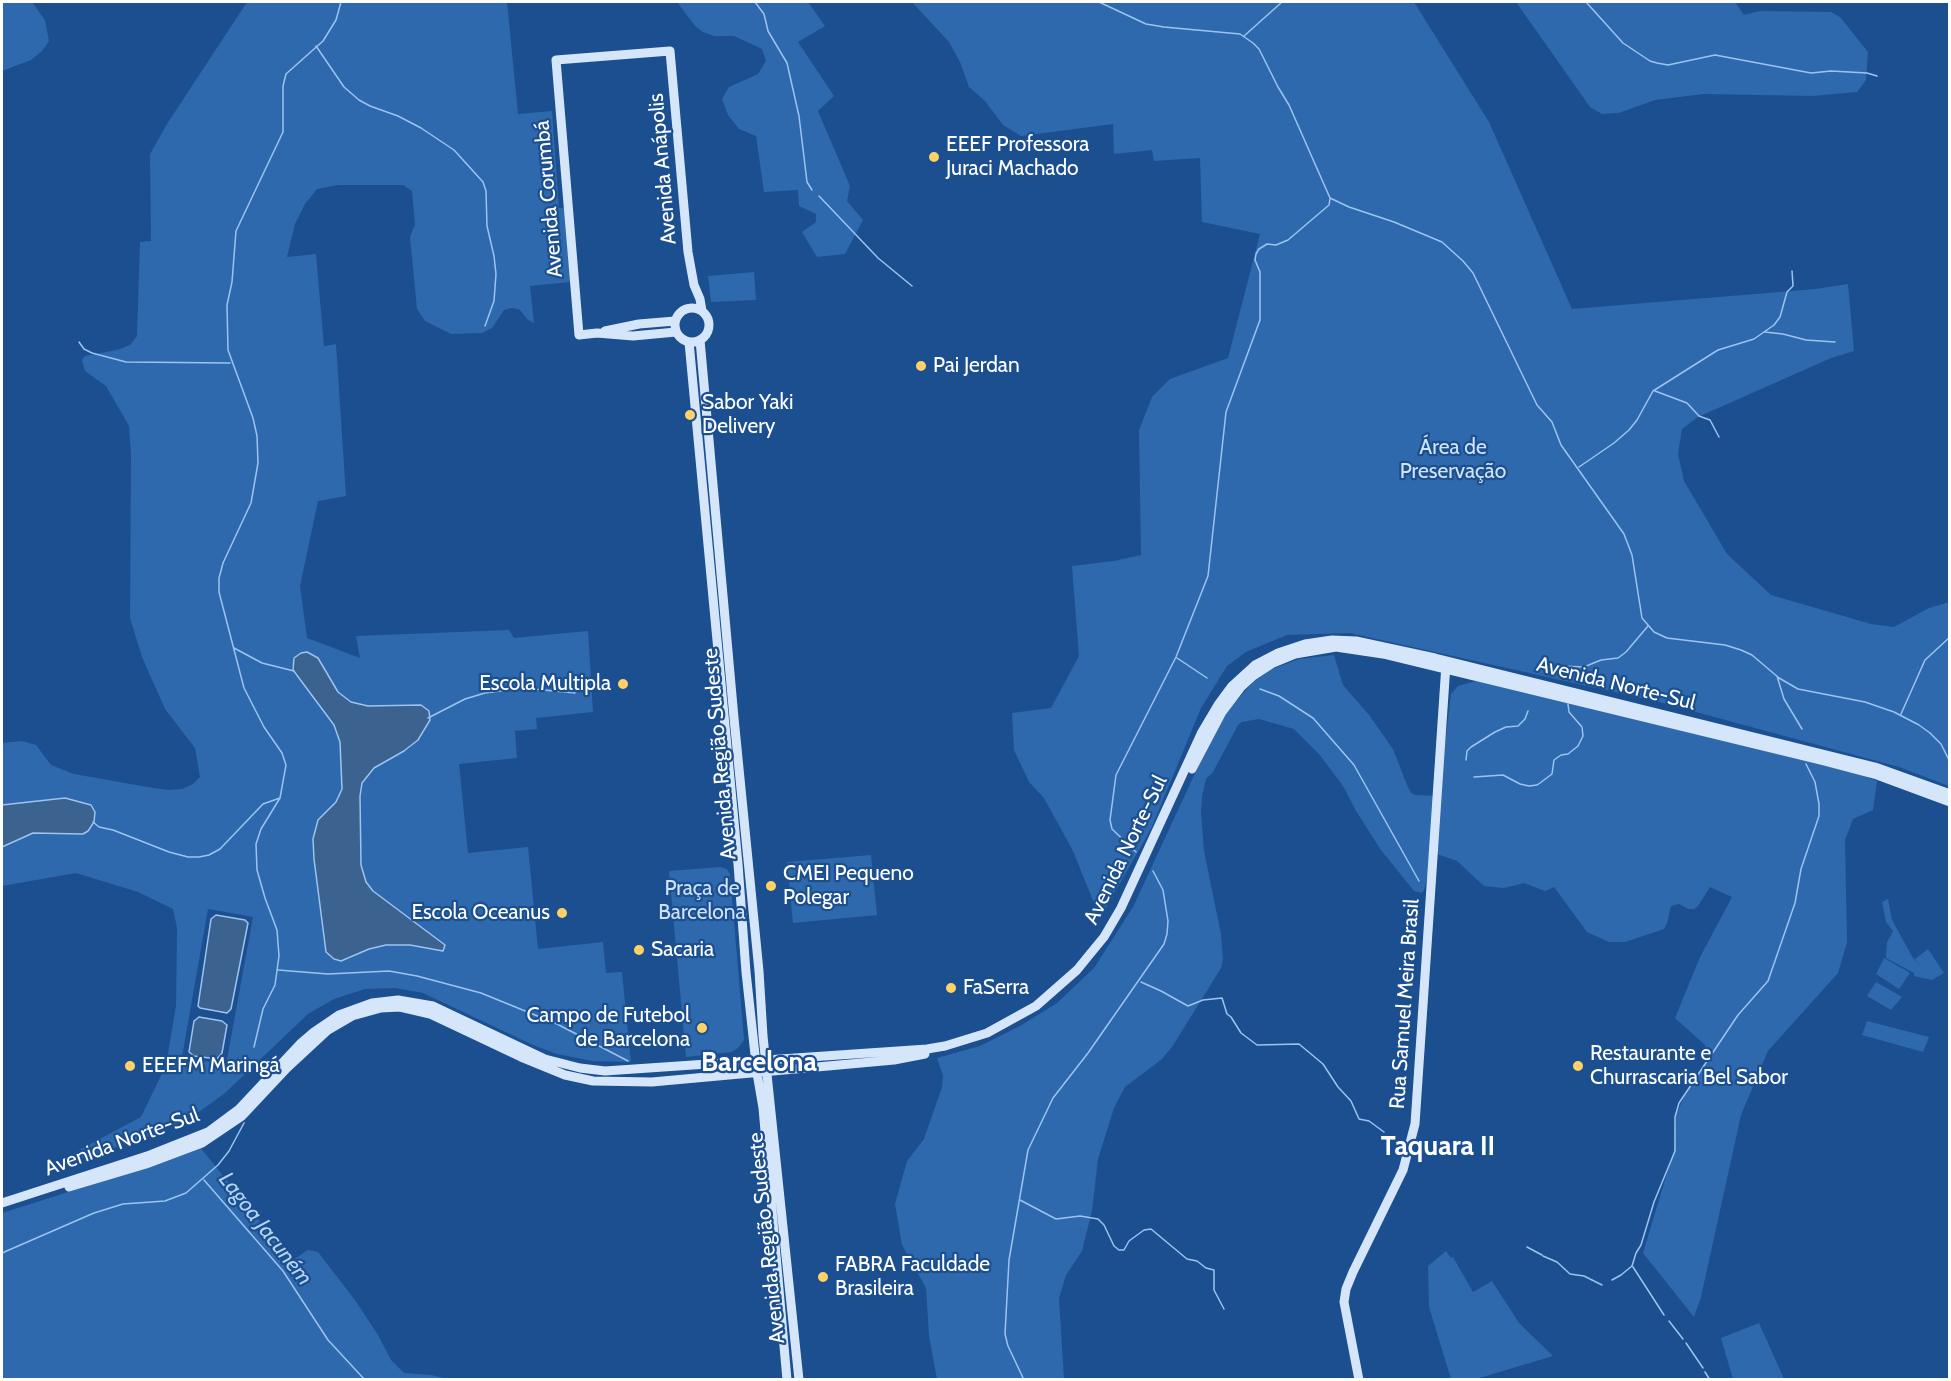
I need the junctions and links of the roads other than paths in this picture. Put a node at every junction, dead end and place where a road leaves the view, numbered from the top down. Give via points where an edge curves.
1 (670, 51) joint
2 (694, 285) junction
3 (689, 308) junction
4 (702, 311) junction
5 (675, 321) junction
6 (676, 332) junction
7 (597, 333) junction
8 (700, 340) junction
9 (688, 342) junction
10 (719, 666) junction
11 (1449, 667) junction
12 (730, 674) junction
13 (1950, 794) edge
14 (1950, 802) edge
15 (759, 971) junction
16 (746, 972) junction
17 (760, 991) junction
18 (748, 992) junction
19 (764, 1039) junction
20 (754, 1046) junction
21 (784, 1058) junction
22 (755, 1059) junction
23 (766, 1059) junction
24 (738, 1061) junction
25 (789, 1069) junction
26 (767, 1071) junction
27 (757, 1073) junction
28 (738, 1074) junction
29 (765, 1089) junction
30 (2, 1203) edge
31 (2, 1209) edge
32 (787, 1380) edge
33 (799, 1380) edge
34 (1359, 1380) edge

1 - 2 main road, Avenida Anápolis
1 - 7 main road, Avenida Corumbá via 556,60 579,335
2 - 3 main road, Avenida Anápolis
2 - 4 main road, Avenida Anápolis
3 - 4 main road
3 - 5 main road
4 - 8 main road via 709,328
5 - 6 main road
5 - 7 main road
6 - 7 main road via 633,336
6 - 9 main road
8 - 9 main road
8 - 12 main road, Avenida Região Sudeste
9 - 10 main road, Avenida Região Sudeste
10 - 12 main road
10 - 16 main road, Avenida Região Sudeste
11 - 13 main road, Avenida Norte-Sul via 1875,767
11 - 14 main road, Avenida Norte-Sul via 1865,771
11 - 21 main road, Avenida Norte-Sul via 1356,641 1332,640 1293,647 1260,662 1232,686 1209,719 1104,938 1044,1000 987,1033 945,1046
11 - 25 main road, Avenida Norte-Sul via 1336,647 1295,654 1268,666 1247,681 1222,712 1118,922 1085,968 1054,999 1023,1021 958,1048 894,1060
11 - 34 main road, Rua Samuel Meira Brasil via 1444,687 1415,1124 1403,1170 1353,1272 1344,1302
12 - 15 main road, Avenida Região Sudeste
15 - 16 main road
15 - 17 main road, Avenida Região Sudeste
16 - 18 main road, Avenida Região Sudeste
17 - 18 main road
17 - 19 main road, Avenida Região Sudeste
18 - 20 main road, Avenida Região Sudeste
19 - 21 main road
19 - 23 main road, Avenida Região Sudeste
20 - 22 main road, Avenida Região Sudeste
20 - 24 main road via 751,1056
21 - 23 main road, Avenida Norte-Sul
22 - 23 main road, Avenida Norte-Sul
22 - 24 main road, Avenida Norte-Sul
22 - 27 main road, Avenida Região Sudeste
23 - 26 main road, Avenida Região Sudeste
24 - 30 main road, Avenida Norte-Sul via 618,1071 580,1068 535,1055 433,1006 398,1000 372,1002 339,1015 314,1032 238,1109 208,1132
25 - 26 main road, Avenida Norte-Sul
25 - 29 main road
26 - 27 main road, Avenida Norte-Sul
26 - 29 main road, Avenida Região Sudeste
27 - 28 main road, Avenida Norte-Sul
27 - 29 main road, Avenida Região Sudeste
28 - 29 main road
28 - 31 main road, Avenida Norte-Sul via 640,1083 578,1078 521,1057 430,1014 400,1007 381,1008 352,1016 328,1030 242,1116 202,1143
29 - 32 main road, Avenida Região Sudeste
29 - 33 main road, Avenida Região Sudeste

